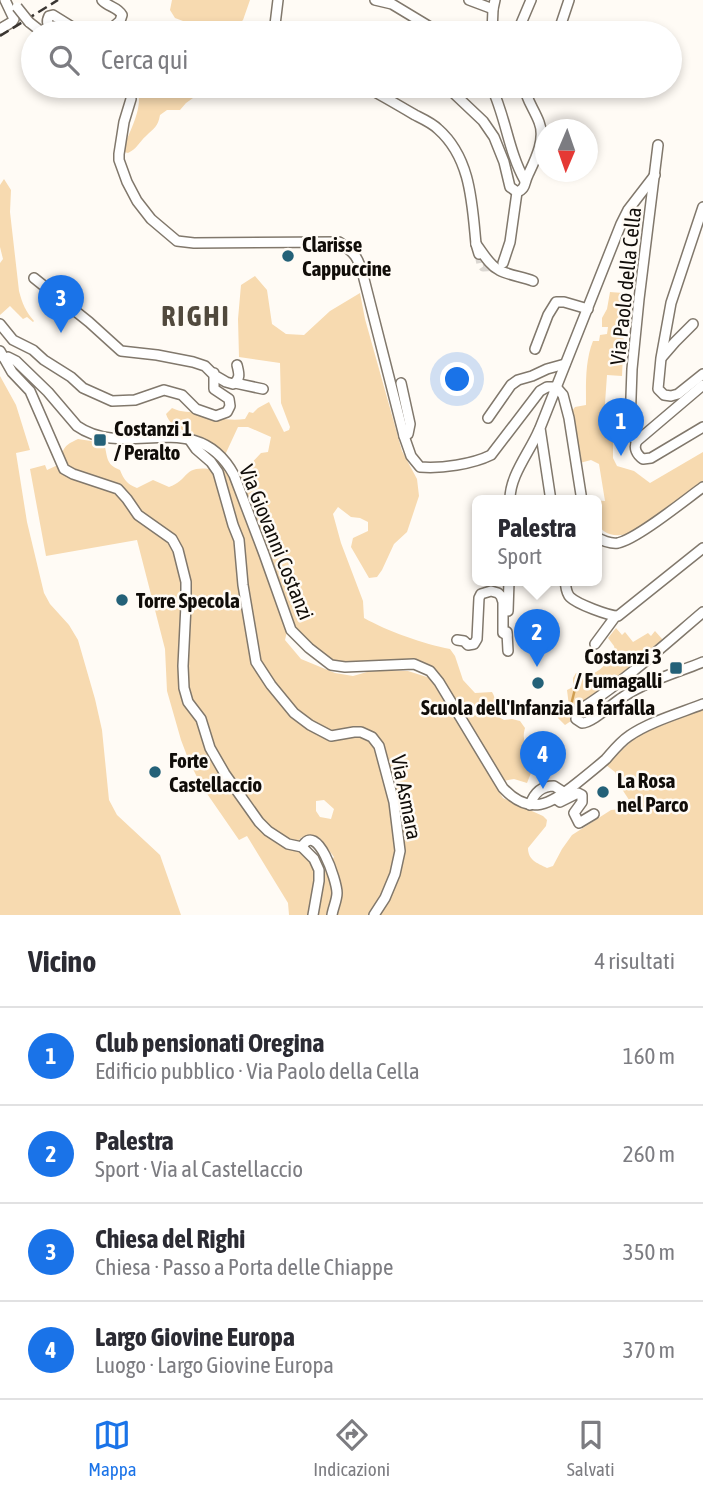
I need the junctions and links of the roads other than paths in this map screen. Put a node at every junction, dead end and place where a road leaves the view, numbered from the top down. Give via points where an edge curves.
1 (5, 0) edge
2 (102, 0) edge
3 (278, 0) edge
4 (375, 0) edge
5 (469, 0) edge
6 (531, 0) edge
7 (569, 0) edge
8 (15, 3) edge
9 (494, 4) edge
10 (28, 21) edge
11 (47, 21) edge
12 (63, 21) edge
13 (120, 21) edge
14 (275, 21) edge
15 (420, 21) edge
16 (522, 21) edge
17 (562, 21) edge
18 (0, 29) edge
19 (131, 98) edge
20 (385, 98) edge
21 (459, 98) edge
22 (496, 98) edge
23 (527, 98) edge
24 (658, 145) dead end
25 (655, 175) junction
26 (525, 181) junction
27 (517, 192) junction
28 (703, 207) edge
29 (476, 244) junction
30 (479, 254) tunnel mouth
31 (503, 262) dead end
32 (34, 278) dead end
33 (533, 281) dead end
34 (588, 309) junction
35 (0, 324) edge
36 (693, 324) dead end
37 (535, 348) dead end
38 (2, 354) edge
39 (661, 358) junction
40 (207, 361) dead end
41 (193, 362) junction
42 (565, 364) junction
43 (237, 365) dead end
44 (214, 374) junction
45 (703, 374) edge
46 (235, 383) junction
47 (401, 383) dead end
48 (703, 385) edge
49 (556, 387) junction
50 (263, 389) dead end
51 (169, 391) junction
52 (176, 402) dead end
53 (488, 418) dead end
54 (703, 427) edge
55 (540, 428) junction
56 (404, 436) junction
57 (188, 439) junction
58 (637, 441) junction
59 (703, 487) edge
60 (510, 495) edge
61 (550, 495) edge
62 (581, 495) edge
63 (602, 540) edge
64 (703, 548) edge
65 (509, 586) edge
66 (566, 586) edge
67 (703, 611) edge
68 (615, 617) junction
69 (507, 635) junction
70 (457, 640) dead end
71 (595, 644) dead end
72 (509, 651) dead end
73 (703, 662) edge
74 (703, 704) edge
75 (565, 793) junction
76 (556, 799) junction
77 (530, 805) junction
78 (594, 814) dead end
79 (302, 847) junction
80 (313, 915) edge
81 (332, 915) edge
82 (374, 915) edge

1 - 18 street via 14,19
2 - 13 street via 120,12
3 - 14 street
4 - 15 street via 392,4
5 - 9 street
6 - 16 street
7 - 17 street
8 - 10 street, bridge
11 - 12 street via 53,15
19 - 56 street via 119,160 137,201 175,240 340,242 353,252
20 - 29 street via 437,128 452,144 467,176
21 - 27 street via 494,137 510,186
22 - 26 street
23 - 26 street via 541,133
24 - 25 street, Via Paolo della Cella
25 - 34 street via 628,210
25 - 58 street, Via Paolo della Cella via 632,369 629,425
26 - 27 street via 524,189
27 - 31 street
28 - 39 street via 671,303
29 - 30 street
29 - 33 street via 499,270
32 - 41 street via 121,351
34 - 37 street via 556,302
34 - 42 street
35 - 51 street via 13,340 83,388 112,401
36 - 39 street
38 - 57 street, Via Giovanni Costanzi via 16,361 83,430 121,439
38 - 79 street via 30,391 64,468 118,489 142,519 172,538 186,582 183,666 188,702 201,719 225,774 260,822 288,844
39 - 45 street via 657,389 664,395 678,394
40 - 41 street
41 - 44 street
42 - 49 street
42 - 53 street via 511,384
43 - 46 street
44 - 46 street
44 - 51 street via 214,389 230,401 224,414 204,413
46 - 50 street
47 - 56 street via 410,424
48 - 58 street
49 - 55 street
49 - 56 street via 540,391 504,440 482,460 421,467
49 - 62 street via 566,406
51 - 52 street
54 - 58 street via 651,458 640,457
55 - 60 street
55 - 61 street
57 - 77 street, Via Giovanni Costanzi via 204,443 230,467 291,631 331,665 414,664 430,671 503,788
57 - 82 street, Via Asmara via 218,472 239,540 256,662 294,713 310,725 331,736 361,732 379,746 394,802 400,851 395,874
59 - 63 street via 629,539
64 - 68 street
65 - 69 street
66 - 68 street via 571,598
67 - 73 street via 621,681 579,710 576,719 589,723 628,694
68 - 71 street
69 - 70 street via 503,633 502,599 498,593 486,592 478,598 474,644
69 - 72 street
74 - 75 street via 628,737
75 - 76 street
75 - 77 street via 554,786 544,788
76 - 77 street
76 - 78 street via 560,803 582,794 574,813 579,823
79 - 80 street via 319,870
79 - 81 street via 307,841 321,846 337,894

